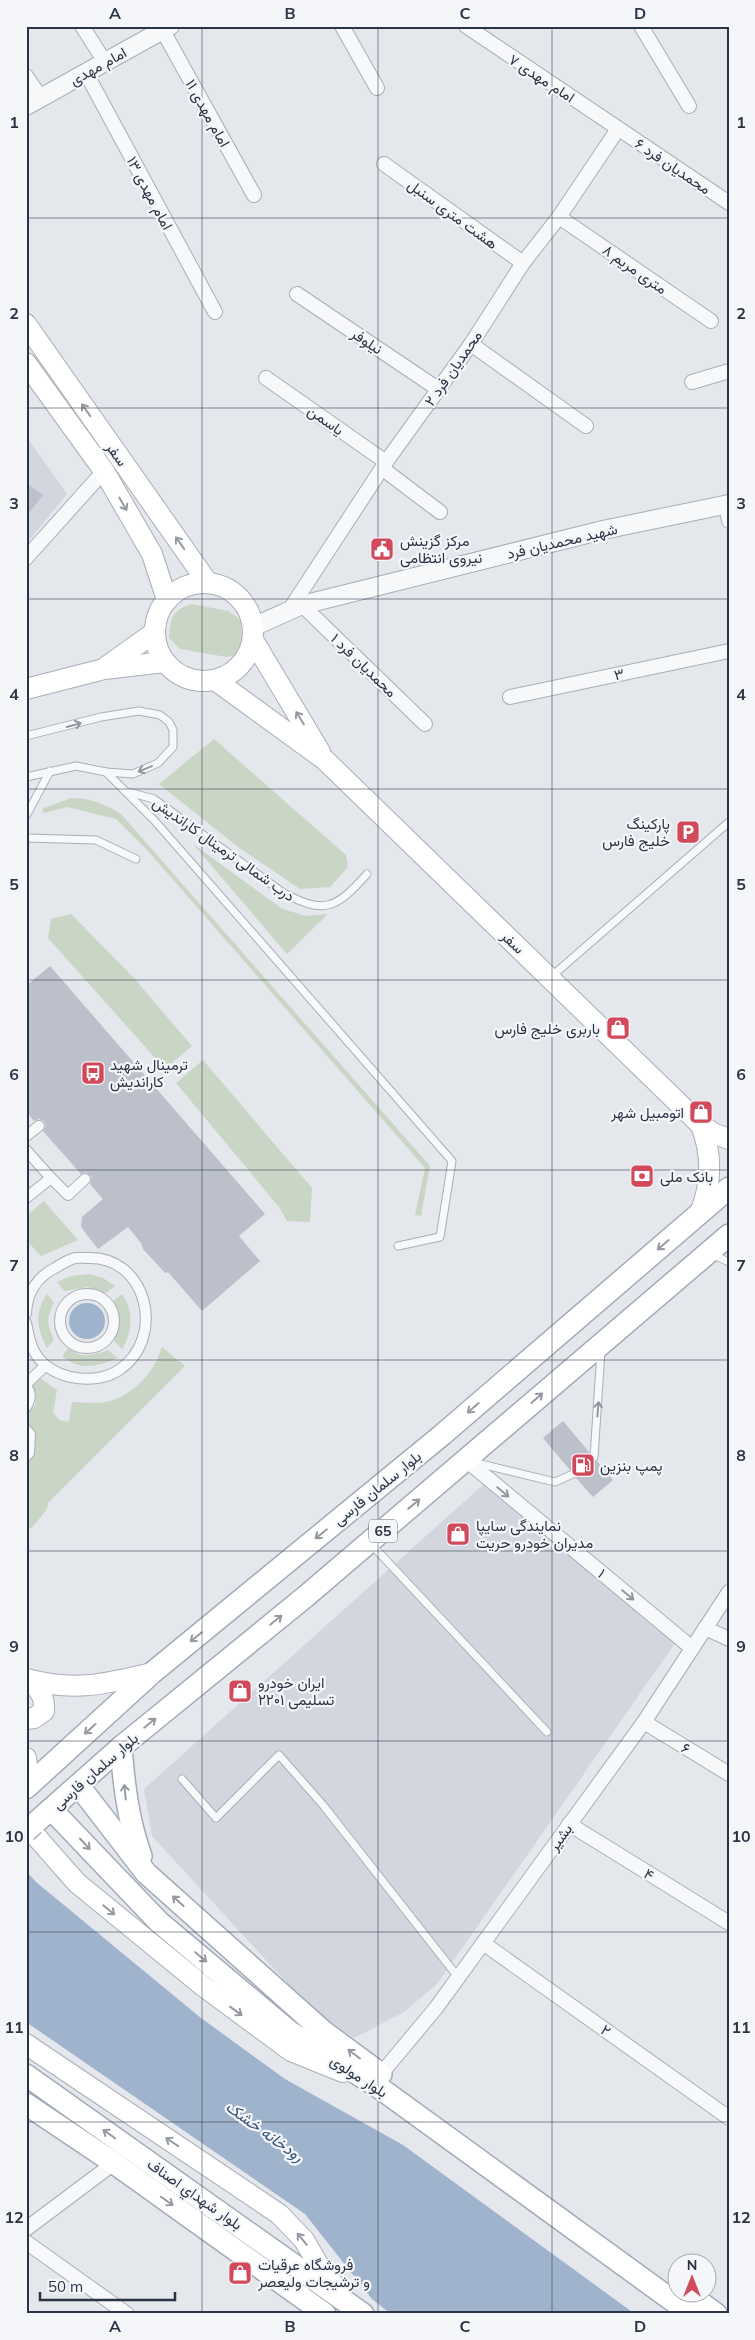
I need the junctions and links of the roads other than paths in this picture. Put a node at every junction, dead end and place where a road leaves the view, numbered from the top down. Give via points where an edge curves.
1 (82, 26) edge
2 (342, 26) edge
3 (466, 26) edge
4 (641, 26) edge
5 (166, 28) edge
6 (105, 62) junction
7 (86, 73) junction
8 (26, 76) edge
9 (377, 88) dead end
10 (34, 102) edge
11 (690, 106) dead end
12 (618, 129) junction
13 (384, 164) dead end
14 (254, 195) dead end
15 (729, 203) edge
16 (559, 216) junction
17 (523, 263) junction
18 (297, 294) dead end
19 (215, 312) dead end
20 (710, 320) dead end
21 (26, 324) edge
22 (471, 344) junction
23 (26, 363) edge
24 (729, 371) edge
25 (266, 378) dead end
26 (692, 382) dead end
27 (438, 389) junction
28 (586, 426) dead end
29 (384, 466) junction
30 (104, 471) junction
31 (728, 510) edge
32 (440, 512) dead end
33 (26, 558) edge
34 (208, 583) junction
35 (167, 600) junction
36 (296, 607) junction
37 (155, 632) junction
38 (253, 633) junction
39 (729, 651) edge
40 (165, 662) junction
41 (104, 668) junction
42 (215, 680) junction
43 (26, 689) edge
44 (510, 697) dead end
45 (426, 724) dead end
46 (26, 736) edge
47 (325, 760) junction
48 (50, 771) junction
49 (106, 772) junction
50 (26, 777) edge
51 (128, 792) junction
52 (26, 816) edge
53 (729, 822) edge
54 (26, 838) edge
55 (136, 859) dead end
56 (367, 874) dead end
57 (550, 978) junction
58 (701, 1125) junction
59 (39, 1126) dead end
60 (26, 1136) edge
61 (729, 1139) edge
62 (26, 1150) edge
63 (51, 1178) junction
64 (85, 1179) dead end
65 (729, 1188) edge
66 (26, 1198) edge
67 (700, 1213) junction
68 (729, 1235) edge
69 (398, 1246) dead end
70 (708, 1252) junction
71 (729, 1262) edge
72 (108, 1303) joint
73 (26, 1313) edge
74 (26, 1323) edge
75 (601, 1342) junction
76 (45, 1366) junction
77 (26, 1385) edge
78 (26, 1407) edge
79 (26, 1430) edge
80 (26, 1456) edge
81 (594, 1458) dead end
82 (466, 1460) junction
83 (573, 1474) dead end
84 (369, 1542) junction
85 (729, 1592) edge
86 (705, 1628) junction
87 (729, 1639) edge
88 (692, 1648) junction
89 (152, 1673) junction
90 (28, 1679) edge
91 (26, 1719) edge
92 (644, 1722) junction
93 (546, 1732) dead end
94 (121, 1747) junction
95 (26, 1758) edge
96 (729, 1774) edge
97 (182, 1779) dead end
98 (26, 1787) edge
99 (85, 1794) junction
100 (58, 1816) junction
101 (569, 1824) junction
102 (29, 1826) edge
103 (146, 1873) junction
104 (729, 1923) edge
105 (483, 1943) junction
106 (458, 1977) junction
107 (26, 2044) edge
108 (26, 2075) edge
109 (379, 2080) junction
110 (26, 2104) edge
111 (729, 2118) edge
112 (128, 2148) junction
113 (114, 2163) junction
114 (26, 2229) edge
115 (26, 2242) edge
116 (668, 2279) edge
117 (700, 2302) edge
118 (358, 2310) edge
119 (127, 2314) edge
120 (325, 2314) edge
121 (691, 2314) edge
122 (716, 2314) edge

1 - 6 street
2 - 9 street
3 - 12 street, ۷ امام مهدی
4 - 11 street
5 - 6 street, امام مهدی
5 - 14 street, ۱۱ امام مهدی
6 - 7 street, امام مهدی
7 - 10 street, امام مهدی
7 - 19 street, ۱۳ امام مهدی
8 - 10 street
12 - 15 street, ۶ محمدیان فرد
12 - 16 street, ۲ محمدیان فرد
13 - 17 street, هشت متری سنبل
16 - 17 street, ۲ محمدیان فرد
16 - 20 street, ۸ متری مریم
17 - 22 street, ۲ محمدیان فرد
18 - 27 street, نیلوفر
34 -> 21 main road, سفر
22 - 27 street, ۲ محمدیان فرد
22 - 28 street
23 - 30 main road, سفر
24 - 26 street
25 - 29 street, یاسمن
27 - 29 street, ۲ محمدیان فرد
29 - 32 street, یاسمن
29 - 36 street, ۲ محمدیان فرد
30 - 33 street
30 -> 35 main road, سفر via 152,554
31 - 36 street, شهید محمدیان فرد via 603,530
34 - 35 main road via 185,587
34 - 38 main road via 233,592 243,602 250,614
35 - 37 main road via 158,615
36 - 38 street, شهید محمدیان فرد
36 - 45 street, ۱ محمدیان فرد
37 - 40 main road
37 - 41 main road
38 - 42 main road via 244,661 235,670
47 -> 38 main road, سفر
39 - 44 street, ۳
40 - 41 main road
40 - 42 main road via 187,678
41 - 43 main road
42 - 47 main road, سفر
46 -> 49 lane via 139,710 160,715 169,722 174,730 173,747 158,763 133,774
47 - 57 main road, سفر
48 - 49 lane via 76,766
48 - 50 lane
48 - 52 lane
49 - 51 lane
51 - 56 lane, درب شمالی ترمینال کاراندیش via 154,799 303,904 326,907 342,901
51 - 69 lane via 452,1161 440,1237
53 - 57 lane
54 - 55 lane via 96,840
57 - 58 main road, سفر
58 - 61 main road, سفر
58 - 67 main road via 709,1154 709,1178
59 - 60 street
62 - 63 street
63 - 64 street via 68,1195
63 - 66 street
65 - 67 main road, بلوار سلمان فارسی / 65
67 -> 89 main road, بلوار سلمان فارسی / 65 via 442,1434
68 - 70 main road, بلوار سلمان فارسی / 65
70 - 71 lane
70 - 75 main road, بلوار سلمان فارسی / 65
72 - 72 street via 114,1323 104,1342 89,1347 79,1346 66,1336 60,1319 69,1301 85,1294
73 - 76 street via 27,1301 36,1283 44,1274 73,1258 97,1257 110,1262 137,1284 146,1303 146,1333 138,1352 119,1370 101,1378 77,1379
74 - 76 street via 33,1350
81 -> 75 lane
82 -> 75 main road, بلوار سلمان فارسی / 65
76 - 77 street
77 - 78 street via 30,1392
79 - 80 street via 30,1434
82 - 83 lane via 555,1482
84 -> 82 main road, بلوار سلمان فارسی / 65
82 -> 88 street, ۱
84 - 93 lane
94 -> 84 main road, بلوار سلمان فارسی / 65
85 - 86 street, بشیر
86 - 87 street
86 - 88 street, بشیر
88 - 92 street, بشیر
89 - 90 main road via 95,1685 61,1687
89 -> 98 main road, بلوار سلمان فارسی / 65
90 - 91 main road via 43,1694 44,1711
92 - 96 street, ۶
92 - 101 street, بشیر
94 - 99 main road, بلوار سلمان فارسی / 65
103 -> 94 main road via 132,1831
95 - 98 main road
97 - 106 lane via 216,1818 279,1755 329,1813
99 - 100 main road, بلوار سلمان فارسی / 65
99 - 103 main road, بلوار مولوی
100 - 102 main road, بلوار سلمان فارسی / 65
100 -> 109 main road, بلوار مولوی via 159,1922 290,2032
101 - 104 street, ۴
101 - 105 street, بشیر
102 -> 109 main road via 77,1884 203,1986 291,2051
109 -> 103 main road, بلوار مولوی
105 - 106 street, بشیر
105 - 111 street, ۲
106 - 109 street, بشیر
118 -> 107 main road via 322,2271 304,2240 279,2214
112 -> 108 main road, بلوار شهداي اصناف
109 - 116 main road, بلوار مولوی
109 - 121 main road, بلوار مولوی
110 - 113 main road, بلوار شهداي اصناف
112 - 113 main road
112 - 118 main road, بلوار شهداي اصناف
113 - 114 street
113 -> 120 main road, بلوار شهداي اصناف
115 - 119 street
117 - 122 main road

